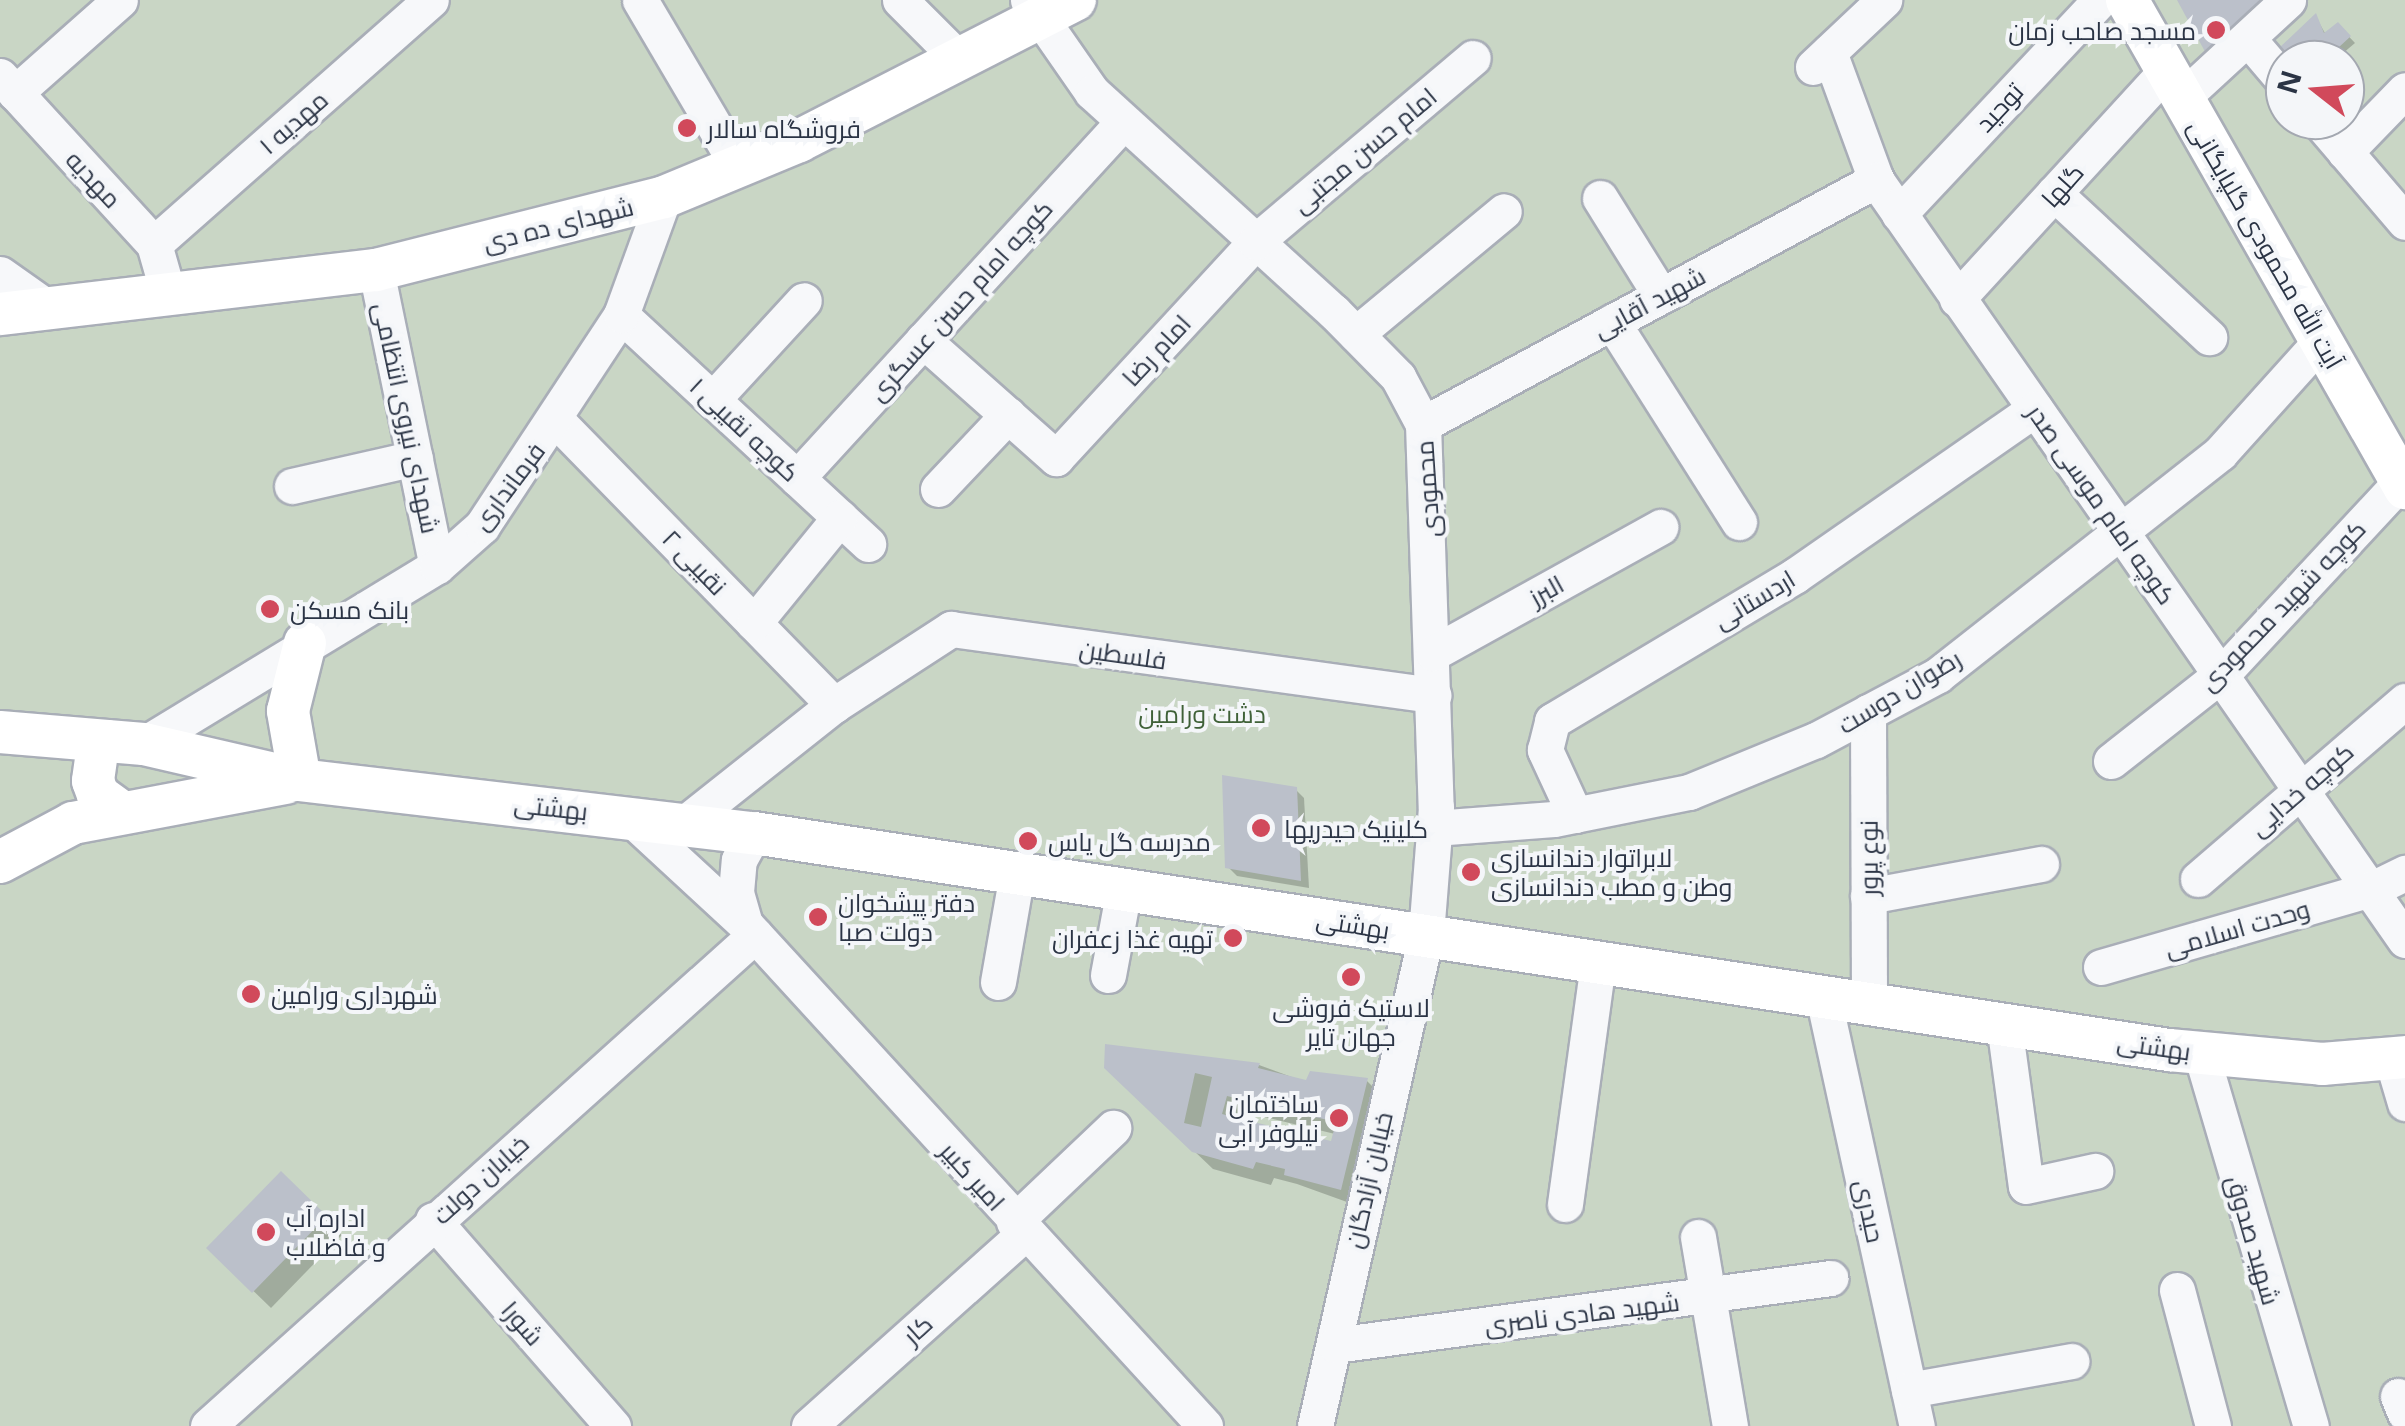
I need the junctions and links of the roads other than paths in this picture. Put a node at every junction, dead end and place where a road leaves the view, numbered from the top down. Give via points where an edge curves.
1 (120, 0) edge
2 (432, 0) edge
3 (640, 0) edge
4 (900, 0) edge
5 (1076, 0) edge
6 (1884, 0) edge
7 (2100, 0) edge
8 (2128, 0) edge
9 (2288, 0) edge
10 (1032, 10) edge
11 (2250, 41) junction
12 (1473, 58) dead end
13 (2265, 59) edge
14 (960, 60) junction
15 (2175, 83) junction
16 (8, 84) edge
17 (2405, 90) edge
18 (1123, 122) junction
19 (2335, 140) edge
20 (2345, 152) junction
21 (736, 166) junction
22 (1876, 180) junction
23 (2054, 193) junction
24 (664, 197) junction
25 (1600, 198) dead end
26 (1504, 211) dead end
27 (1899, 214) junction
28 (2405, 222) edge
29 (1255, 242) junction
30 (154, 244) junction
31 (376, 270) junction
32 (0, 274) edge
33 (168, 293) junction
34 (1660, 296) junction
35 (1957, 299) junction
36 (804, 300) dead end
37 (48, 308) junction
38 (0, 314) edge
39 (621, 315) junction
40 (1612, 322) junction
41 (1356, 334) junction
42 (2209, 337) dead end
43 (923, 340) junction
44 (2321, 341) junction
45 (713, 400) junction
46 (2035, 409) junction
47 (1008, 415) junction
48 (555, 419) junction
49 (1422, 424) junction
50 (415, 458) junction
51 (797, 478) junction
52 (2404, 482) edge
53 (292, 486) dead end
54 (938, 489) dead end
55 (840, 516) junction
56 (1739, 522) dead end
57 (1660, 527) dead end
58 (2120, 532) junction
59 (868, 544) dead end
60 (437, 566) junction
61 (754, 623) junction
62 (305, 643) junction
63 (1432, 653) junction
64 (2223, 673) junction
65 (1434, 695) junction
66 (2405, 701) edge
67 (834, 705) junction
68 (1868, 712) junction
69 (0, 732) edge
70 (126, 742) junction
71 (2112, 761) dead end
72 (300, 780) junction
73 (2303, 786) junction
74 (121, 812) junction
75 (627, 815) junction
76 (1575, 815) junction
77 (685, 823) junction
78 (1434, 828) junction
79 (754, 833) junction
80 (0, 862) edge
81 (2042, 864) dead end
82 (1016, 873) junction
83 (2405, 873) edge
84 (2198, 879) dead end
85 (1124, 889) junction
86 (2372, 889) junction
87 (1868, 896) junction
88 (750, 929) junction
89 (1426, 935) junction
90 (2405, 940) edge
91 (1598, 962) junction
92 (2101, 967) dead end
93 (1108, 976) dead end
94 (998, 982) dead end
95 (1823, 996) junction
96 (1869, 1003) junction
97 (2004, 1024) junction
98 (2200, 1053) junction
99 (2398, 1058) edge
100 (2405, 1103) edge
101 (1113, 1128) dead end
102 (2095, 1171) dead end
103 (1566, 1204) dead end
104 (433, 1220) junction
105 (1020, 1227) junction
106 (1698, 1236) dead end
107 (1830, 1278) dead end
108 (2177, 1290) dead end
109 (1708, 1296) junction
110 (1335, 1346) junction
111 (2071, 1361) dead end
112 (1909, 1390) junction
113 (208, 1426) edge
114 (612, 1426) edge
115 (809, 1426) edge
116 (1204, 1426) edge
117 (1315, 1426) edge
118 (1730, 1426) edge
119 (1917, 1426) edge
120 (2213, 1426) edge
121 (2312, 1426) edge

1 - 16 street
2 - 30 street, مهدیه ۱
3 - 21 street
4 - 14 street
5 - 10 main road, شهدای ده دی
6 - 22 street, کوچه امام موسی صدر via 1821,60
7 - 27 street, توحید
8 - 15 main road, آیت الله محمودی گلپایگانی
9 - 11 street, گلها
10 - 14 main road, شهدای ده دی
10 - 18 street, محمودی
11 - 13 street
11 - 15 street, گلها
12 - 29 street, امام حسن مجتبی
14 - 21 main road, شهدای ده دی
15 - 23 street, گلها
15 - 44 main road, آیت الله محمودی گلپایگانی
16 - 30 street, مهدیه
17 - 20 street
18 - 29 street, محمودی
18 - 43 street, کوچه امام حسن عسگری
19 - 20 street
20 - 28 street
21 - 24 main road, شهدای ده دی
22 - 27 street, کوچه امام موسی صدر
22 - 34 street, شهید آقایی
23 - 35 street, گلها
23 - 42 street
24 - 31 main road, شهدای ده دی
24 - 39 street, فرمانداری
25 - 34 street
26 - 41 street
27 - 35 street, کوچه امام موسی صدر
29 - 41 street, محمودی
29 - 47 street, امام رضا via 1056,458
30 - 33 street, مهدیه
31 - 33 main road, شهدای ده دی
31 - 50 street, شهدای نیروی انتظامی
32 - 37 street
33 - 37 main road, شهدای ده دی
34 - 40 street, شهید آقایی
35 - 46 street, کوچه امام موسی صدر
36 - 45 street
37 - 38 main road, شهدای ده دی
39 - 45 street, کوچه نقیبی ۱
39 - 48 street, فرمانداری
40 - 49 street, شهید آقایی
40 - 56 street
41 - 49 street, محمودی via 1398,376
43 - 47 street
43 - 51 street, کوچه امام حسن عسگری
44 - 52 main road, آیت الله محمودی گلپایگانی
44 - 58 street, رضوان دوست via 2220,453
45 - 51 street, کوچه نقیبی ۱
46 - 58 street, کوچه امام موسی صدر
46 - 76 street, اردستانی via 1796,575 1552,721 1544,750
47 - 54 street
48 - 60 street, فرمانداری via 482,526
48 - 61 street, نقیبی ۲
49 - 63 street, محمودی
50 - 53 street
50 - 60 street, شهدای نیروی انتظامی
51 - 55 street, کوچه نقیبی ۱
52 - 64 street, کوچه شهید محمودی
55 - 59 street, کوچه نقیبی ۱
55 - 61 street
57 - 63 street, البرز
58 - 64 street, کوچه امام موسی صدر
58 - 68 street, رضوان دوست via 1938,674
60 - 62 street, فرمانداری
61 - 67 street, نقیبی ۲
62 - 70 street, فرمانداری
62 - 72 main road via 288,711
63 - 65 street, محمودی
64 - 71 street, کوچه شهید محمودی
64 - 73 street, کوچه امام موسی صدر
65 - 67 street, فلسطین via 951,629
65 - 78 street, محمودی
66 - 73 street, کوچه خدایی
67 - 77 street, فلسطین
68 - 76 street, رضوان دوست via 1689,792
68 - 87 street, نوع پرور
69 - 70 main road
70 - 72 main road
70 - 74 main road via 92,766 98,795
72 - 74 main road
72 - 75 main road, بهشتی
73 - 84 street, کوچه خدایی
73 - 86 street, کوچه امام موسی صدر
74 - 80 main road via 73,823
75 - 77 main road, بهشتی
75 - 88 street, امیر کبیر
76 - 78 street, رضوان دوست
77 - 79 main road, بهشتی
78 - 89 street, محمودی
79 - 82 main road, بهشتی
79 - 88 street via 739,860 736,892
81 - 87 street
82 - 85 main road, بهشتی
82 - 94 street
83 - 86 street, وحدت اسلامی
85 - 89 main road, بهشتی
85 - 93 street
86 - 90 street, کوچه امام موسی صدر
86 - 92 street, وحدت اسلامی
87 - 96 street, نوع پرور
88 - 104 street, خیابان دولت
88 - 105 street, امیر کبیر
89 - 91 main road, بهشتی
89 - 110 street, خیابان آزادگان
91 - 95 main road, بهشتی
91 - 103 street
95 - 96 main road, بهشتی
95 - 112 street, حیدری
96 - 97 main road, بهشتی
97 - 98 main road, بهشتی
97 - 102 street via 2026,1186
98 - 99 main road, بهشتی via 2322,1064
98 - 121 street, شهید صدوق
99 - 100 street
101 - 105 street, کار
104 - 113 street, خیابان دولت
104 - 114 street, شورا
105 - 115 street, کار
105 - 116 street, امیر کبیر
106 - 109 street
107 - 109 street, شهید هادی ناصری
108 - 120 street
109 - 110 street, شهید هادی ناصری
109 - 118 street
110 - 117 street, خیابان آزادگان
111 - 112 street
112 - 119 street, حیدری

